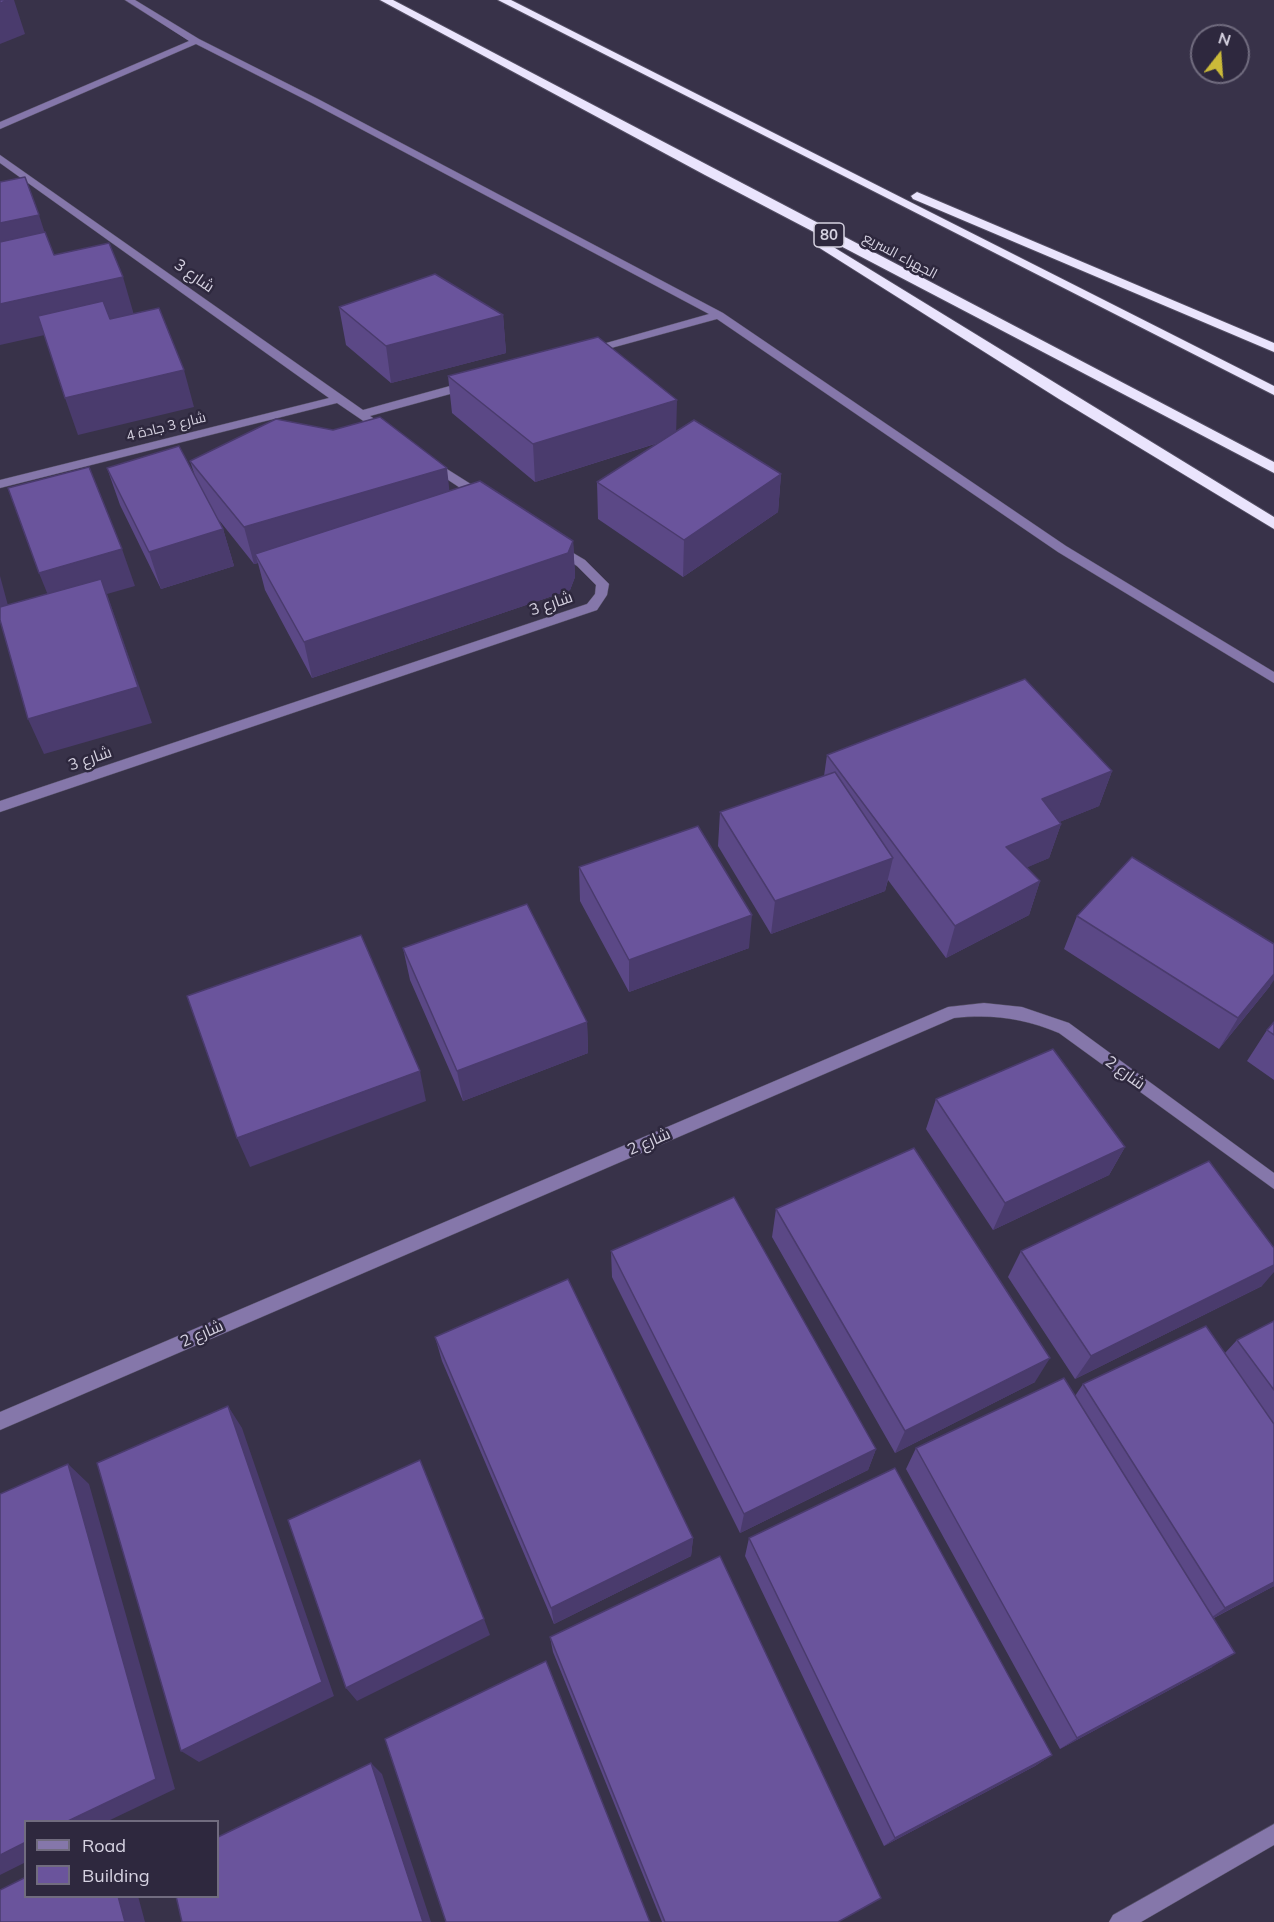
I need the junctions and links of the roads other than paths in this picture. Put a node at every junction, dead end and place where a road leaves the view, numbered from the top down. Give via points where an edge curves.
1 (129, 0) edge
2 (385, 0) edge
3 (503, 0) edge
4 (196, 41) junction
5 (0, 126) edge
6 (777, 137) junction
7 (0, 158) edge
8 (6, 167) edge
9 (708, 172) junction
10 (719, 315) junction
11 (1274, 348) edge
12 (573, 355) edge
13 (484, 380) edge
14 (1274, 391) edge
15 (338, 399) junction
16 (360, 415) junction
17 (399, 441) edge
18 (418, 454) edge
19 (1274, 468) edge
20 (0, 484) edge
21 (495, 505) edge
22 (1274, 524) edge
23 (552, 544) edge
24 (1274, 678) edge
25 (0, 807) edge
26 (1274, 1182) edge
27 (0, 1421) edge
28 (1274, 1833) edge
29 (1120, 1922) edge

1 - 4 street
2 - 9 highway, الجهراء السريع / 80
3 - 6 highway
4 - 5 street
4 - 10 street
6 - 11 highway
6 - 14 highway
7 - 8 street, شارع 3
8 - 15 street, شارع 3
9 - 19 highway, الجهراء السريع / 80
9 - 22 highway
10 - 12 street
10 - 24 street via 1062,549
13 - 16 street
15 - 16 street, شارع 3
15 - 20 street, شارع 3 جادة 4
16 - 17 street, شارع 3
18 - 21 street
23 - 25 street, شارع 3 via 603,584 592,607
26 - 27 street, شارع 2 via 1064,1028 1009,1008 953,1012
28 - 29 street

